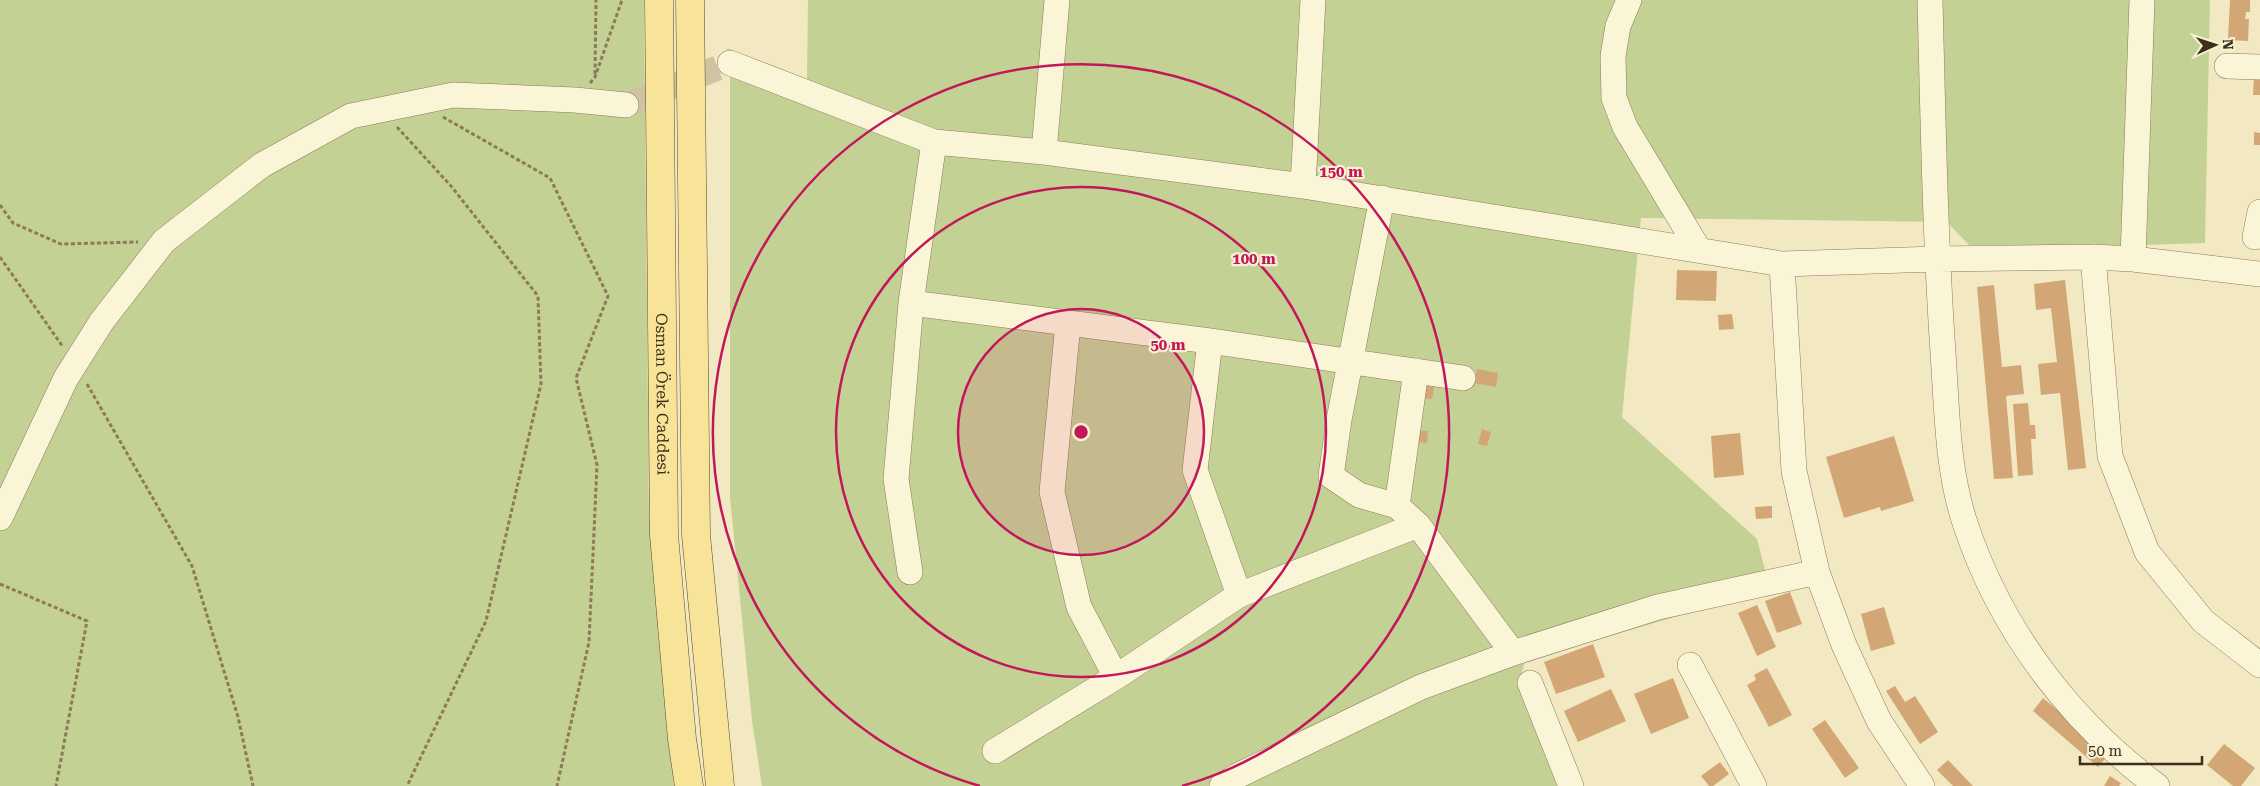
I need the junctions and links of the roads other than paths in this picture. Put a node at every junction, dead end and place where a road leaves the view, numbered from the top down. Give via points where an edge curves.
1 (659, 0) edge
2 (690, 0) edge
3 (1057, 0) edge
4 (1313, 0) edge
5 (1630, 0) edge
6 (1930, 0) edge
7 (2142, 0) edge
8 (730, 63) tunnel mouth
9 (2227, 66) dead end
10 (2260, 67) edge
11 (626, 105) tunnel mouth
12 (934, 142) junction
13 (1044, 152) junction
14 (1303, 186) junction
15 (1382, 198) junction
16 (2260, 212) edge
17 (2255, 237) dead end
18 (1700, 250) junction
19 (2093, 257) junction
20 (1936, 259) junction
21 (2133, 259) junction
22 (1782, 264) junction
23 (2260, 274) edge
24 (911, 302) junction
25 (1068, 323) junction
26 (1210, 341) junction
27 (1351, 362) junction
28 (1416, 371) junction
29 (1463, 378) dead end
30 (1397, 506) junction
31 (0, 518) edge
32 (1418, 525) junction
33 (910, 572) dead end
34 (1817, 572) junction
35 (1240, 595) junction
36 (1512, 653) junction
37 (1690, 665) dead end
38 (2260, 665) edge
39 (1116, 677) junction
40 (1530, 683) dead end
41 (995, 750) dead end
42 (689, 786) edge
43 (720, 786) edge
44 (1222, 786) edge
45 (1571, 786) edge
46 (1754, 786) edge
47 (1922, 786) edge
48 (2157, 786) edge

1 - 42 main road, Osman Örek Caddesi via 664,535
2 - 43 main road, Osman Örek Caddesi via 696,535
3 - 13 street
4 - 14 street
5 - 18 street via 1618,26 1613,56 1614,98 1625,127
6 - 20 street
7 - 21 street
8 - 12 street
9 - 10 street
11 - 31 street via 453,95 351,116 262,165 164,241 102,321 75,364 25,460
12 - 13 street
12 - 24 street
13 - 14 street
14 - 15 street
15 - 18 street
15 - 27 street
16 - 17 street
18 - 22 street
19 - 20 street
19 - 21 street
19 - 38 street via 2110,456 2146,552 2203,621
20 - 22 street
20 - 48 street via 1948,437 1964,521 1979,560 2014,630 2042,672 2074,711 2118,755
21 - 23 street
22 - 34 street via 1794,471
24 - 25 street
24 - 33 street via 896,479
25 - 26 street
25 - 39 street via 1052,492 1079,607
26 - 27 street
26 - 35 street via 1195,470
27 - 28 street
27 - 30 street via 1331,476 1359,495
28 - 29 street
28 - 30 street
30 - 32 street
32 - 35 street
32 - 36 street
34 - 36 street via 1658,607
34 - 47 street via 1844,644 1879,721
35 - 39 street
36 - 44 street via 1421,687
37 - 46 street
39 - 41 street
40 - 45 street

